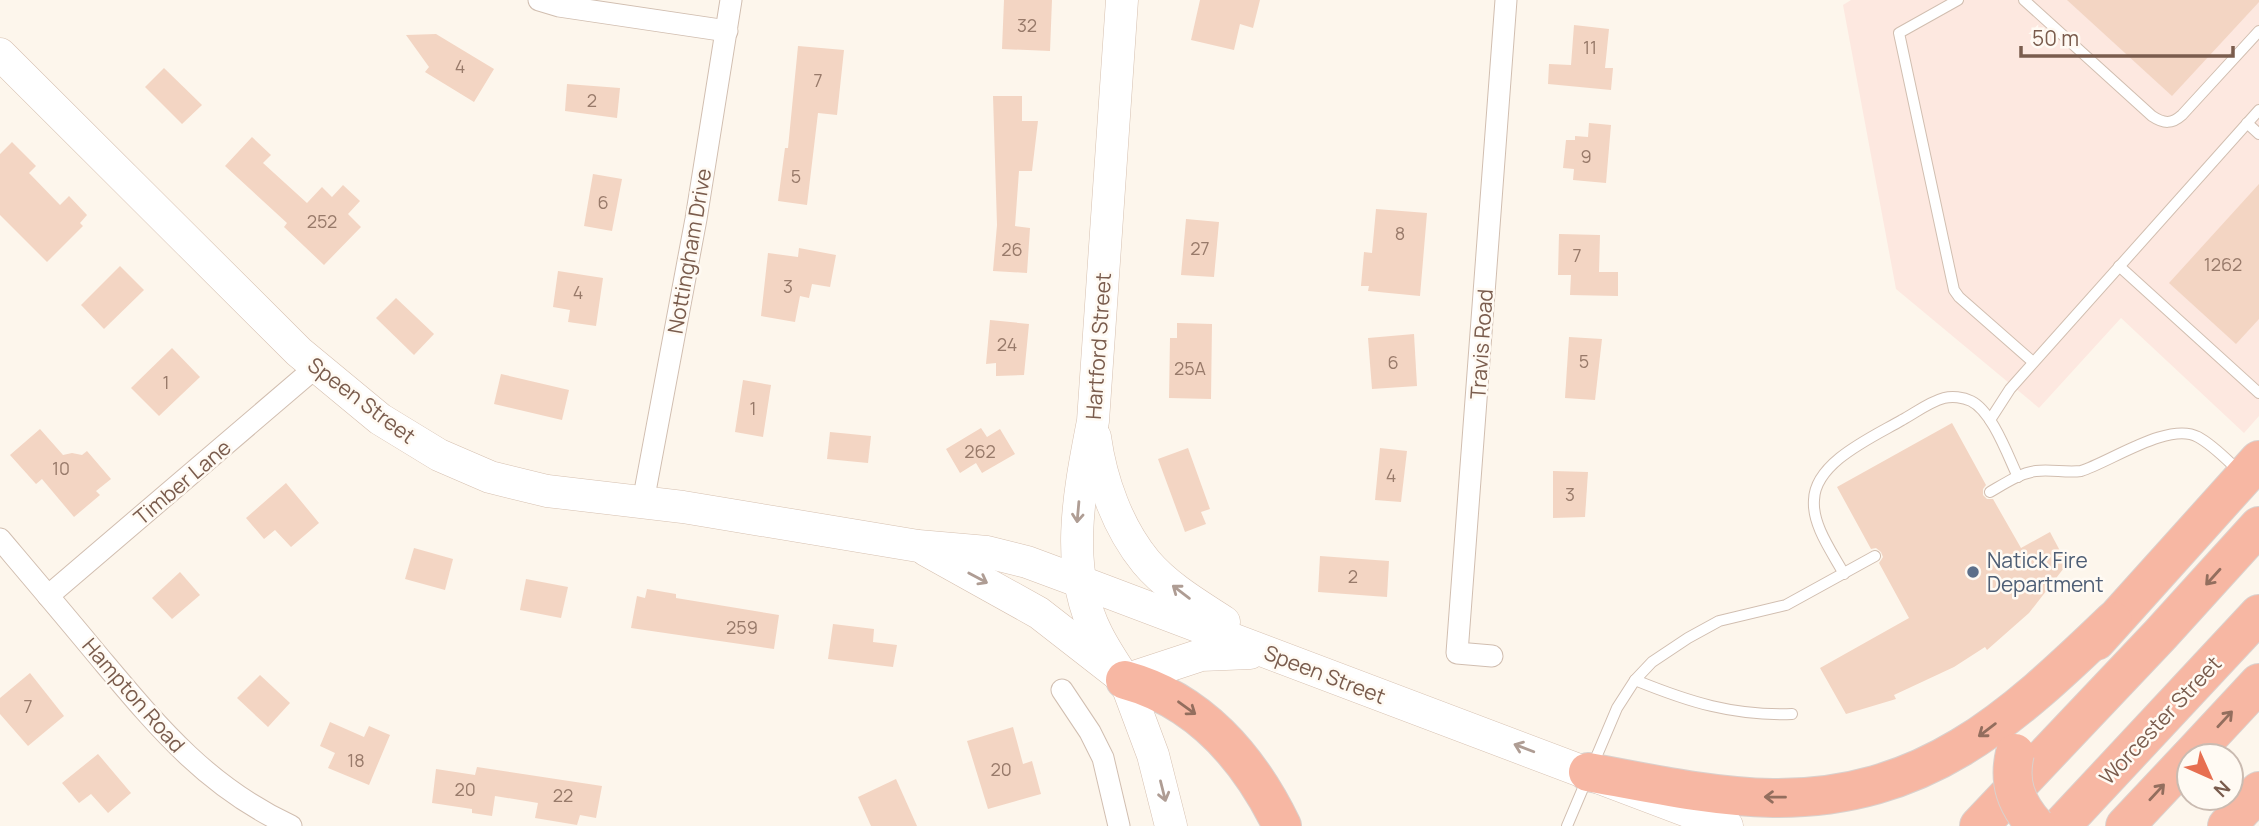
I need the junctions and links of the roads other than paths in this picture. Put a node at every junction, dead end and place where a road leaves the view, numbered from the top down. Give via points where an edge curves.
1 (539, 0) edge
2 (731, 0) edge
3 (1122, 0) edge
4 (1506, 0) edge
5 (1958, 0) edge
6 (2024, 0) edge
7 (2259, 30) edge
8 (727, 31) junction
9 (0, 54) edge
10 (2259, 110) edge
11 (2247, 123) junction
12 (2259, 134) edge
13 (2119, 266) junction
14 (2033, 362) junction
15 (316, 367) junction
16 (2259, 391) edge
17 (1093, 421) junction
18 (1990, 421) junction
19 (2252, 468) edge
20 (2018, 477) junction
21 (1990, 492) dead end
22 (643, 502) junction
23 (2259, 526) edge
24 (0, 539) edge
25 (918, 546) junction
26 (1875, 556) dead end
27 (1843, 573) junction
28 (1081, 582) junction
29 (48, 596) junction
30 (2259, 614) edge
31 (2113, 621) junction
32 (1279, 656) junction
33 (1492, 656) dead end
34 (1125, 680) junction
35 (1634, 680) junction
36 (2259, 682) edge
37 (1062, 690) dead end
38 (1791, 714) dead end
39 (2204, 742) edge
40 (1588, 772) junction
41 (2175, 773) edge
42 (2259, 791) edge
43 (291, 826) edge
44 (1119, 826) edge
45 (1171, 826) edge
46 (1282, 826) edge
47 (1567, 826) edge
48 (1727, 826) edge
49 (1979, 826) edge
50 (2036, 826) edge
51 (2061, 826) edge
52 (2125, 826) edge
53 (2227, 826) edge

1 - 8 street
2 - 8 street, Nottingham Drive
3 - 17 street, Hartford Street
4 - 33 street, Travis Road via 1457,653
5 - 14 lane via 1899,33 1923,150 1954,290
6 - 7 lane via 2152,116 2167,123 2182,115
8 - 22 street, Nottingham Drive
9 - 15 street, Speen Street
10 - 11 lane
11 - 12 lane
11 - 13 lane
13 - 14 lane
13 - 16 lane
14 - 18 lane
15 - 22 street, Speen Street via 393,429 471,470 547,491
15 - 29 street, Timber Lane
17 -> 28 street, Hartford Street via 1079,503
32 -> 17 street via 1196,604 1147,563 1118,515 1102,470
18 - 20 lane
18 - 27 lane via 1972,401 1946,397 1861,443 1824,474 1813,499 1815,515
19 - 20 lane via 2198,436 2178,433 2081,471 2037,471
19 - 31 highway
20 - 21 lane
22 - 25 street, Speen Street
23 -> 49 highway
24 - 29 street, Hampton Road
25 - 28 street, Speen Street via 987,552
25 -> 34 street, Speen Street via 1039,613
26 - 27 lane
27 - 35 lane via 1786,605 1719,621 1659,657
28 - 32 street, Speen Street
28 - 34 street, Hartford Street via 1096,632
29 - 43 street, Hampton Road via 196,764 225,788
30 - 51 highway, Worcester Street
31 -> 40 highway via 1978,737 1925,768 1885,782 1842,793 1770,798
31 - 50 highway, bridge via 2045,702 2015,753 2014,792
32 - 34 street via 1214,653
40 -> 32 street, Speen Street
34 -> 45 street, Speen Street via 1153,755
34 -> 46 highway via 1172,697 1214,730 1252,774
35 - 38 lane via 1708,707
35 - 40 lane
39 -> 36 highway
37 - 44 street via 1103,758
40 - 47 lane
40 - 48 street, Speen Street
52 -> 41 highway
42 - 53 highway

